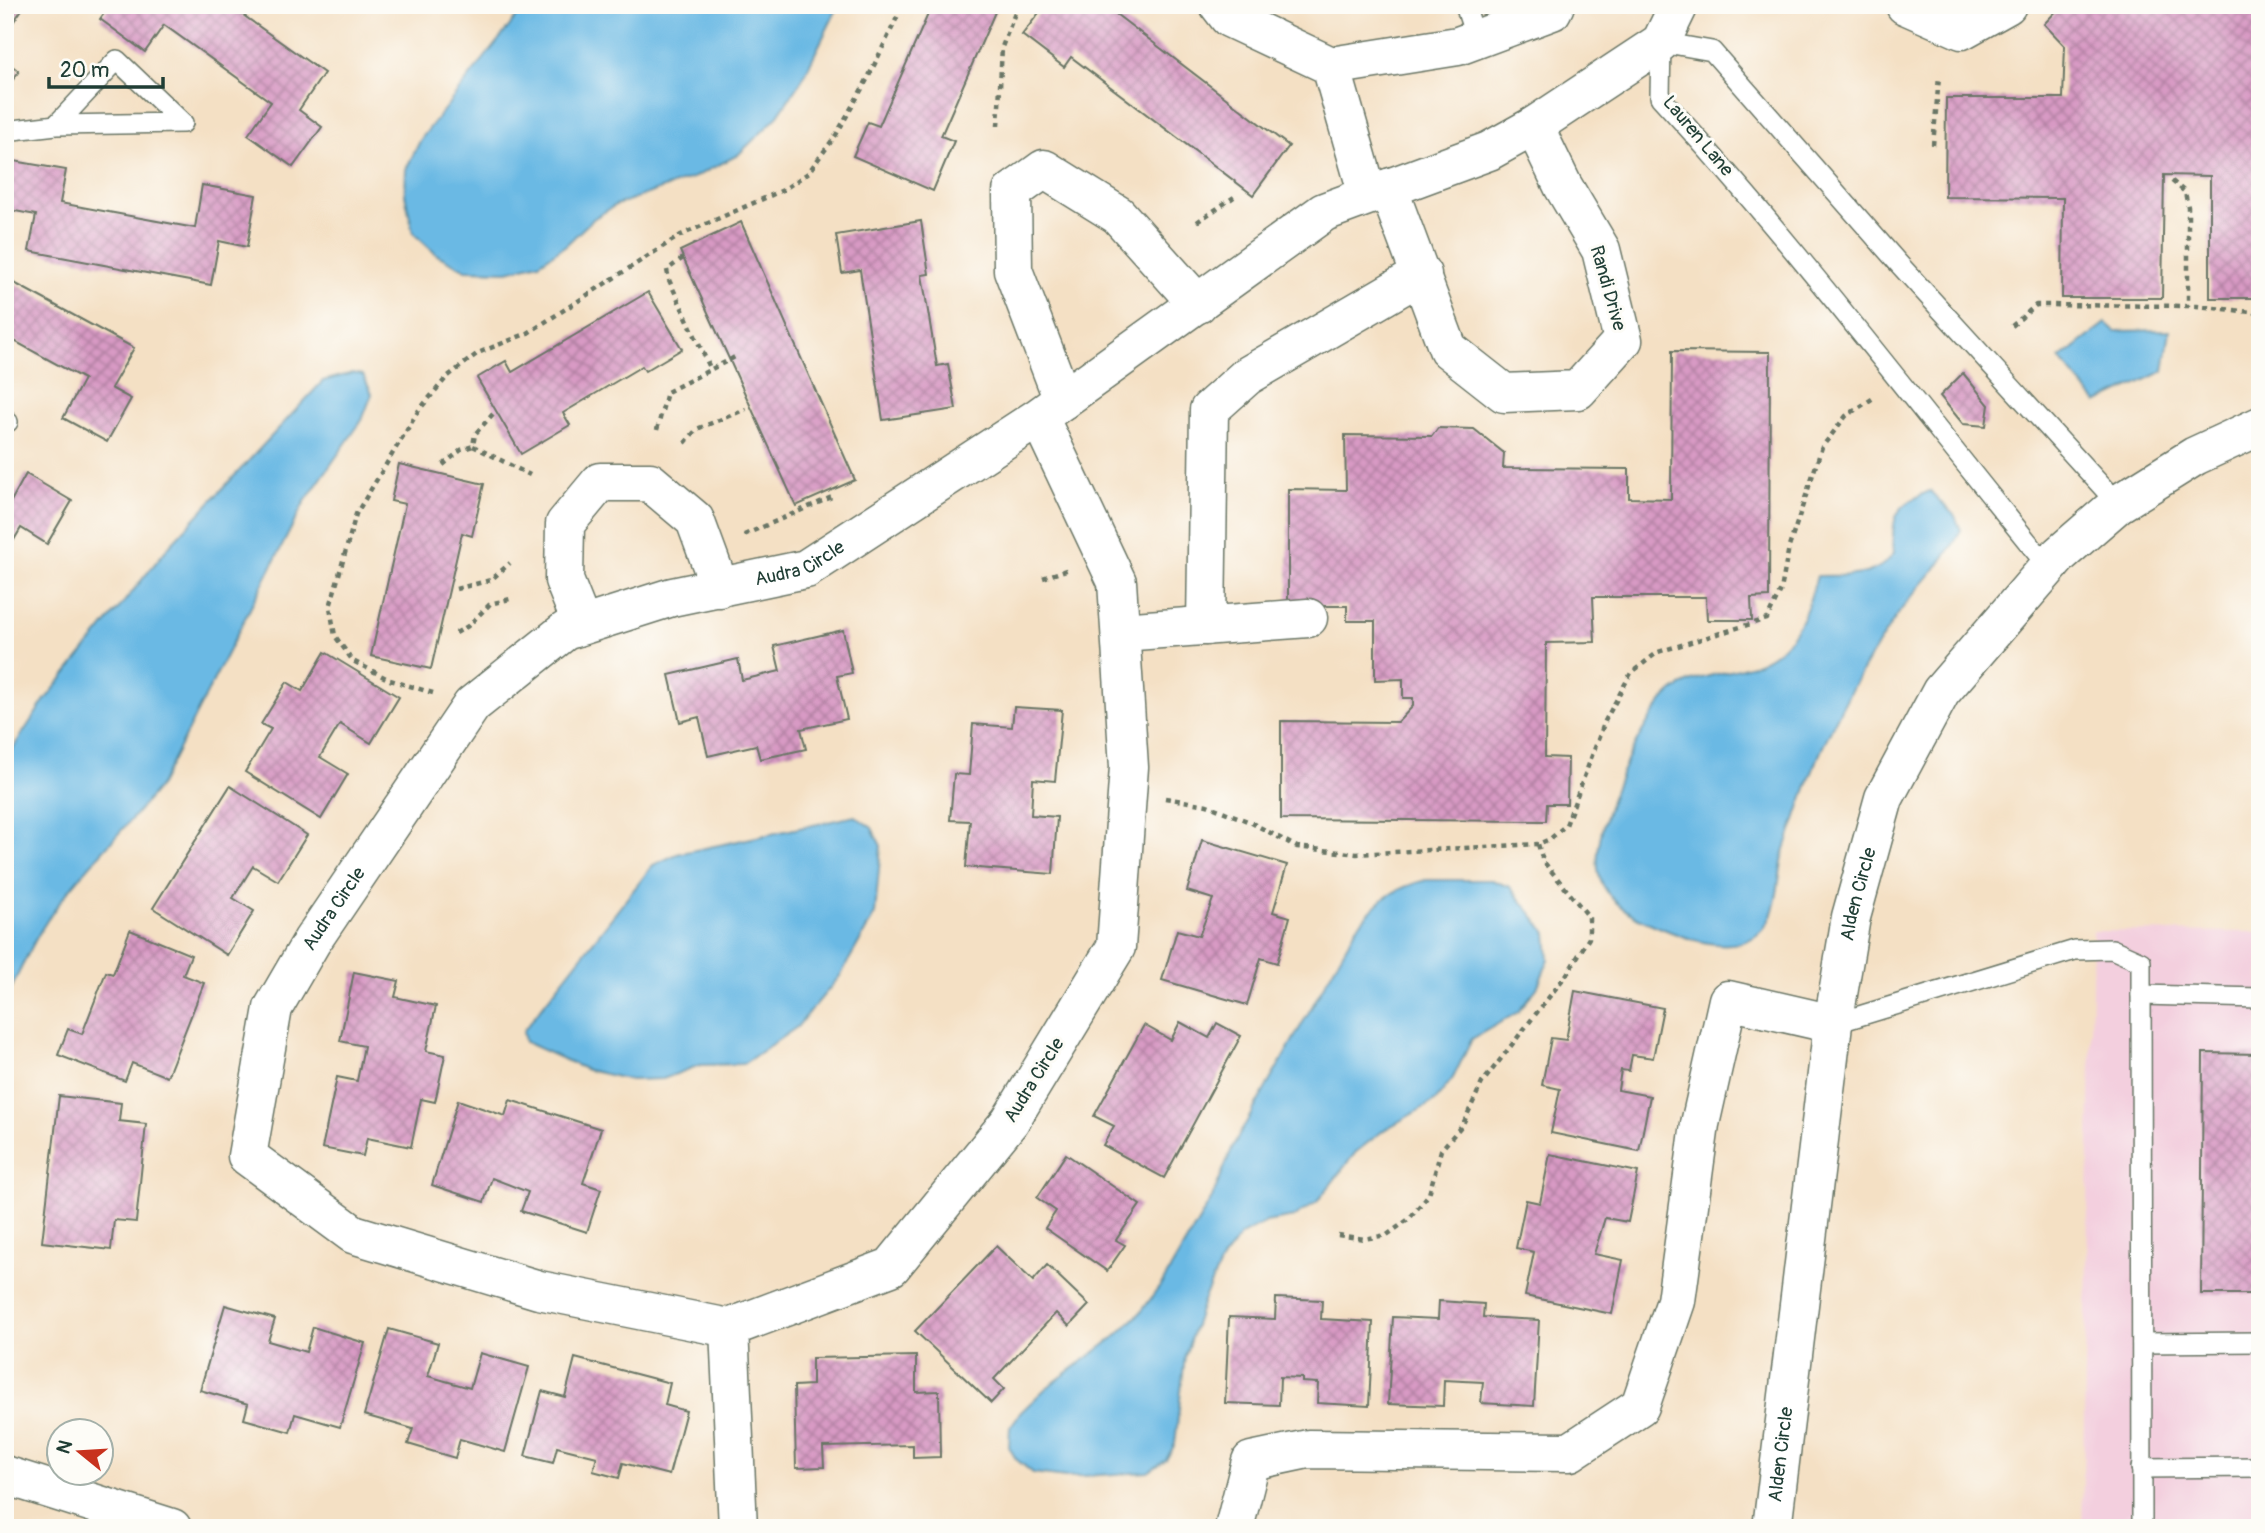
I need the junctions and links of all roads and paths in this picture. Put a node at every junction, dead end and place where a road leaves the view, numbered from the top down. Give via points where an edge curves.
1 (903, 5) edge
2 (1018, 5) edge
3 (1219, 5) edge
4 (1555, 5) edge
5 (1679, 5) edge
6 (1905, 5) edge
7 (2007, 5) edge
8 (1470, 22) edge
9 (1661, 42) junction
10 (1331, 66) junction
11 (1939, 77) dead end
12 (56, 125) junction
13 (998, 126) dead end
14 (1534, 126) junction
15 (5, 131) edge
16 (1933, 145) dead end
17 (2172, 181) dead end
18 (1378, 192) junction
19 (1234, 197) dead end
20 (1197, 222) dead end
21 (683, 258) dead end
22 (1422, 274) junction
23 (1198, 304) junction
24 (2188, 306) junction
25 (2260, 313) edge
26 (2012, 327) dead end
27 (735, 358) dead end
28 (711, 370) junction
29 (1874, 397) dead end
30 (1051, 408) junction
31 (746, 409) dead end
32 (493, 414) dead end
33 (2260, 426) edge
34 (657, 430) dead end
35 (685, 443) dead end
36 (473, 446) junction
37 (443, 465) dead end
38 (530, 475) dead end
39 (834, 496) dead end
40 (2118, 504) junction
41 (744, 535) dead end
42 (510, 563) dead end
43 (1080, 565) dead end
44 (2049, 568) junction
45 (1043, 578) dead end
46 (720, 588) junction
47 (456, 589) dead end
48 (514, 598) dead end
49 (1308, 618) dead end
50 (582, 625) junction
51 (1206, 626) junction
52 (1121, 632) junction
53 (456, 633) dead end
54 (472, 705) junction
55 (1154, 797) dead end
56 (1538, 845) junction
57 (2141, 995) junction
58 (2260, 998) edge
59 (1833, 1024) junction
60 (1338, 1235) dead end
61 (729, 1328) junction
62 (2260, 1342) edge
63 (2142, 1343) junction
64 (2260, 1467) edge
65 (2141, 1468) junction
66 (5, 1475) edge
67 (81, 1513) edge
68 (5, 1525) edge
69 (13, 1528) edge
70 (172, 1528) edge
71 (738, 1528) edge
72 (1234, 1528) edge
73 (1772, 1528) edge
74 (2142, 1528) edge

1 - 54 path via 836,135 808,173 783,190 681,235 528,333 478,353 447,377 392,451 356,514 349,536 330,607 335,636 353,661 390,680
2 - 13 path via 1002,47
3 - 10 street via 1229,18
4 - 8 street via 1552,11
5 - 9 street
6 - 7 street via 1962,30
8 - 10 street via 1458,46
9 - 14 street
9 - 40 lane via 1712,51
9 - 44 lane, Lauren Lane via 1660,97 1863,335
10 - 18 street, Randi Drive
11 - 16 path
12 - 12 lane via 117,60 183,123 158,123
12 - 15 lane
14 - 18 street via 1489,151
14 - 22 street, Randi Drive via 1601,250 1623,340 1578,390 1504,393 1448,349
17 - 24 path via 2185,192 2188,207
18 - 22 street, Randi Drive
18 - 23 street via 1324,212
19 - 20 path
21 - 28 path via 667,270 669,280
22 - 51 street via 1247,376 1209,410
23 - 30 street
23 - 30 street via 1118,215 1044,169 1012,192 1013,270
24 - 25 path
24 - 26 path via 2036,306
27 - 28 path
28 - 34 path via 667,392
29 - 56 path via 1846,416 1822,447 1796,524 1781,590 1767,619 1658,652 1631,673 1605,721 1566,825
30 - 46 street, Audra Circle via 806,569
30 - 52 street, Audra Circle via 1117,582
31 - 35 path via 697,429
32 - 36 path via 475,434
33 - 40 street, Alden Circle via 2195,456
36 - 37 path
36 - 38 path
39 - 41 path
40 - 44 street, Alden Circle
42 - 47 path via 491,580
43 - 45 path
44 - 59 street, Alden Circle via 1941,692 1884,798 1851,917
46 - 50 street, Audra Circle via 672,597
46 - 50 street via 695,520 650,482 600,482 565,524 564,580
48 - 53 path via 490,604
49 - 51 street
50 - 54 street, Audra Circle via 565,631
51 - 52 street
52 - 61 street, Audra Circle via 1129,767 1116,947 1010,1121 891,1267
54 - 61 street, Audra Circle via 312,942 273,1008 247,1156 353,1234 539,1290
55 - 56 path via 1206,805 1297,847 1357,854
56 - 60 path via 1544,861 1589,917 1588,938 1567,974 1482,1083 1463,1124 1441,1150 1429,1194 1409,1219 1387,1235 1364,1239
57 - 58 lane
57 - 59 lane via 2141,962 2112,949 2075,950
57 - 63 lane
59 - 72 street via 1728,1000 1700,1124 1676,1301 1640,1406 1570,1452 1308,1449 1251,1461
59 - 73 street, Alden Circle
61 - 71 street
62 - 63 lane
63 - 65 lane
64 - 65 lane
65 - 74 lane
66 - 67 street
67 - 70 street
68 - 69 path

